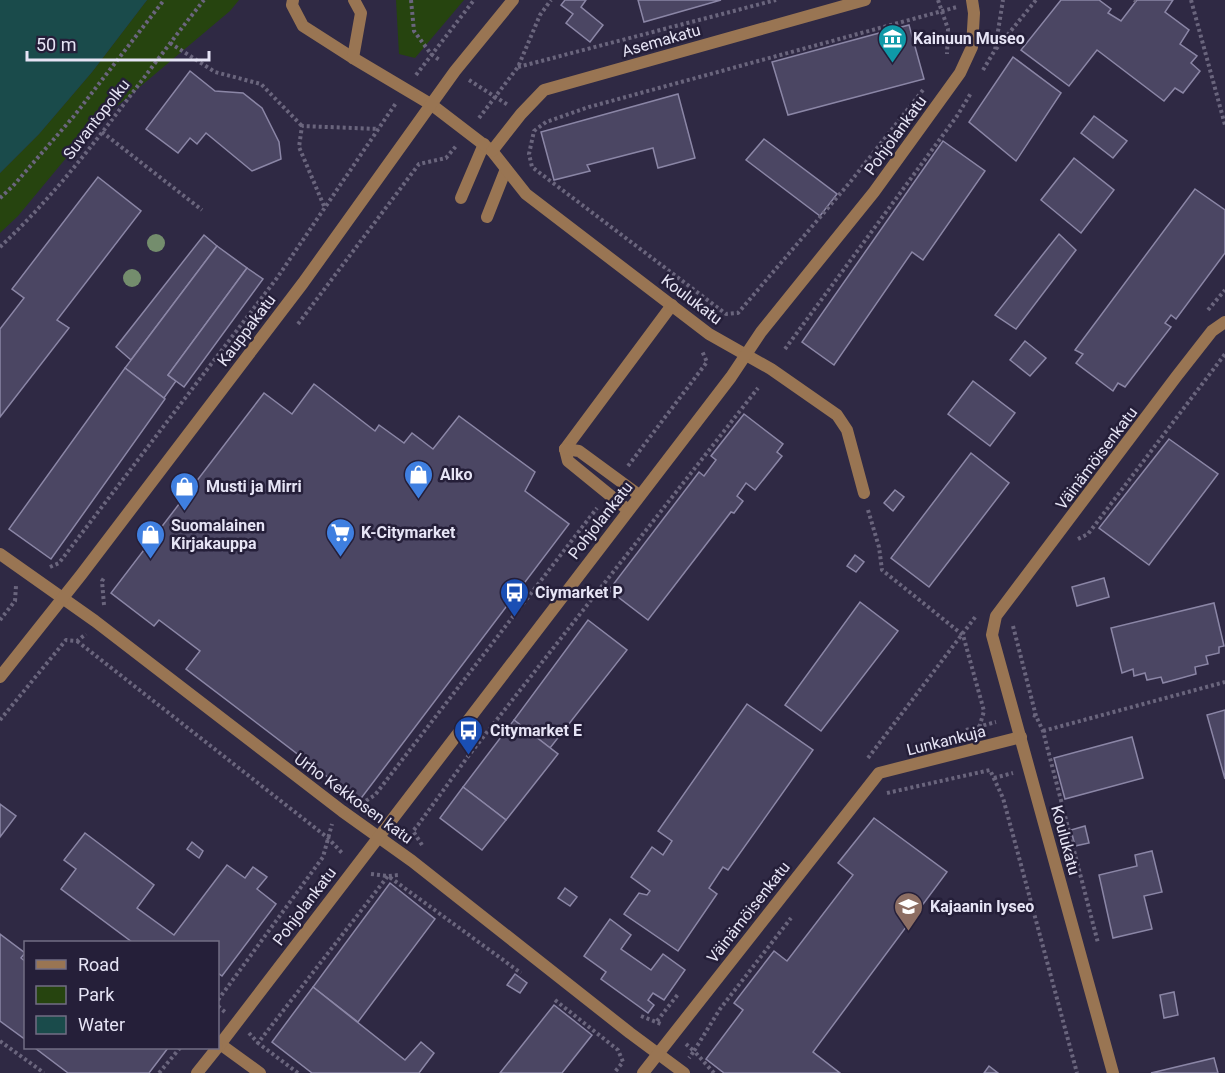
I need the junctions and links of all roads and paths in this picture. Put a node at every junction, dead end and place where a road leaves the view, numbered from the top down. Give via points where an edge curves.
1 (164, 0) edge
2 (204, 0) edge
3 (293, 0) edge
4 (354, 0) edge
5 (411, 0) edge
6 (474, 0) edge
7 (513, 0) edge
8 (551, 0) edge
9 (776, 0) edge
10 (865, 0) edge
11 (938, 0) edge
12 (1036, 0) edge
13 (1191, 0) edge
14 (972, 2) edge
15 (941, 11) junction
16 (170, 43) junction
17 (995, 50) dead end
18 (431, 54) junction
19 (352, 58) junction
20 (945, 58) dead end
21 (518, 68) junction
22 (455, 71) junction
23 (923, 89) dead end
24 (405, 90) junction
25 (495, 97) junction
26 (432, 105) junction
27 (520, 114) junction
28 (1225, 125) edge
29 (302, 126) junction
30 (379, 129) junction
31 (534, 131) junction
32 (102, 132) junction
33 (468, 132) junction
34 (488, 148) junction
35 (506, 169) junction
36 (0, 198) edge
37 (461, 198) dead end
38 (324, 207) junction
39 (202, 210) dead end
40 (487, 217) dead end
41 (0, 248) edge
42 (672, 305) junction
43 (726, 314) junction
44 (1225, 322) edge
45 (293, 330) dead end
46 (709, 334) junction
47 (1225, 354) edge
48 (746, 355) junction
49 (758, 388) dead end
50 (565, 449) junction
51 (618, 480) junction
52 (608, 493) junction
53 (864, 493) joint
54 (639, 495) junction
55 (628, 510) junction
56 (1071, 543) dead end
57 (0, 554) edge
58 (109, 572) dead end
59 (30, 576) junction
60 (62, 598) junction
61 (978, 613) dead end
62 (996, 616) joint
63 (0, 620) edge
64 (1011, 620) dead end
65 (95, 621) junction
66 (963, 635) junction
67 (77, 641) junction
68 (0, 677) edge
69 (1225, 682) edge
70 (1036, 716) dead end
71 (0, 720) edge
72 (1021, 738) junction
73 (984, 748) junction
74 (872, 752) dead end
75 (990, 770) junction
76 (879, 773) joint
77 (885, 794) dead end
78 (357, 802) dead end
79 (378, 836) junction
80 (429, 852) dead end
81 (794, 915) dead end
82 (1099, 946) dead end
83 (525, 976) dead end
84 (553, 998) dead end
85 (219, 999) edge
86 (634, 1010) dead end
87 (657, 1021) dead end
88 (0, 1041) edge
89 (219, 1045) edge
90 (219, 1047) edge
91 (178, 1049) edge
92 (216, 1049) edge
93 (658, 1054) junction
94 (44, 1073) edge
95 (159, 1073) edge
96 (197, 1073) edge
97 (260, 1073) edge
98 (298, 1073) edge
99 (614, 1073) edge
100 (643, 1073) edge
101 (684, 1073) edge
102 (714, 1073) edge
103 (1077, 1073) edge
104 (1113, 1073) edge

1 - 36 path via 74,116
2 - 16 path, Suvantopolku
3 - 19 street, Koulukatu via 303,26
4 - 19 street via 361,14
5 - 18 path via 414,31
6 - 18 path
7 - 22 street, Kauppakatu
8 - 21 path via 540,15
9 - 21 path
10 - 27 street, Asemakatu via 544,90
11 - 15 path
12 - 17 path
13 - 28 path
14 - 15 path
14 - 48 street, Pohjolankatu via 972,47 960,73 874,192
15 - 20 path via 948,28
15 - 31 path via 589,107 546,122
16 - 29 path via 215,72 261,84
16 - 32 path, Suvantopolku
18 - 22 path
18 - 24 path
19 - 24 street, Koulukatu
21 - 25 path
22 - 25 path
22 - 26 street, Kauppakatu
23 - 43 path via 746,304 738,313
24 - 26 street, Koulukatu
24 - 30 path
25 - 27 path
25 - 33 path
26 - 33 street, Koulukatu
26 - 60 street, Kauppakatu via 296,292
27 - 31 path
27 - 34 street, Asemakatu
29 - 30 path
29 - 38 path via 299,147
30 - 38 path
31 - 43 path via 529,154 532,167
32 - 39 path
32 - 41 path, Suvantopolku
33 - 34 street, Koulukatu
33 - 45 path via 446,158 420,164
34 - 35 street, Koulukatu
34 - 37 street, Asemakatu
35 - 40 street
35 - 42 street, Koulukatu via 526,194
38 - 59 path via 277,278 59,563
42 - 46 street, Koulukatu
42 - 50 street
43 - 46 path
44 - 62 street, Väinämöisenkatu via 1212,331 1176,377
46 - 48 street, Koulukatu
46 - 51 path via 700,346 707,362
47 - 56 path via 1088,534
48 - 53 street, Koulukatu via 837,415 847,430
48 - 54 street, Pohjolankatu
49 - 80 path via 413,831
50 - 51 street via 579,451
50 - 52 street via 568,461
51 - 54 street
52 - 55 street
52 - 78 path via 375,795 363,804
53 - 66 path via 882,570
54 - 55 street, Pohjolankatu
55 - 79 street, Pohjolankatu
57 - 59 street, Urho Kekkosen katu
58 - 65 path via 102,581 104,607
59 - 60 street, Urho Kekkosen katu
59 - 63 path via 15,587 15,601
60 - 65 street, Urho Kekkosen katu
60 - 68 street, Kauppakatu
61 - 66 path
62 - 72 street, Koulukatu via 992,635
64 - 70 path
65 - 67 path
65 - 79 street, Urho Kekkosen katu
66 - 73 path via 984,711 979,726
66 - 74 path
67 - 71 path via 66,640
67 - 85 path via 328,838 323,857
69 - 82 path via 1043,731
72 - 73 street, Lunkankuja
72 - 104 street, Koulukatu
73 - 75 path
73 - 76 street, Lunkankuja
75 - 77 path
75 - 103 path via 1003,798
76 - 93 street, Väinämöisenkatu
79 - 89 street, Pohjolankatu
79 - 93 street, Urho Kekkosen katu
81 - 102 path via 720,1010 694,1051
83 - 98 path via 388,876 258,1043
84 - 99 path via 618,1050 623,1062
86 - 87 path
88 - 94 path
90 - 97 street
91 - 95 path
92 - 96 street, Pohjolankatu
93 - 100 street, Väinämöisenkatu
93 - 101 street, Urho Kekkosen katu

